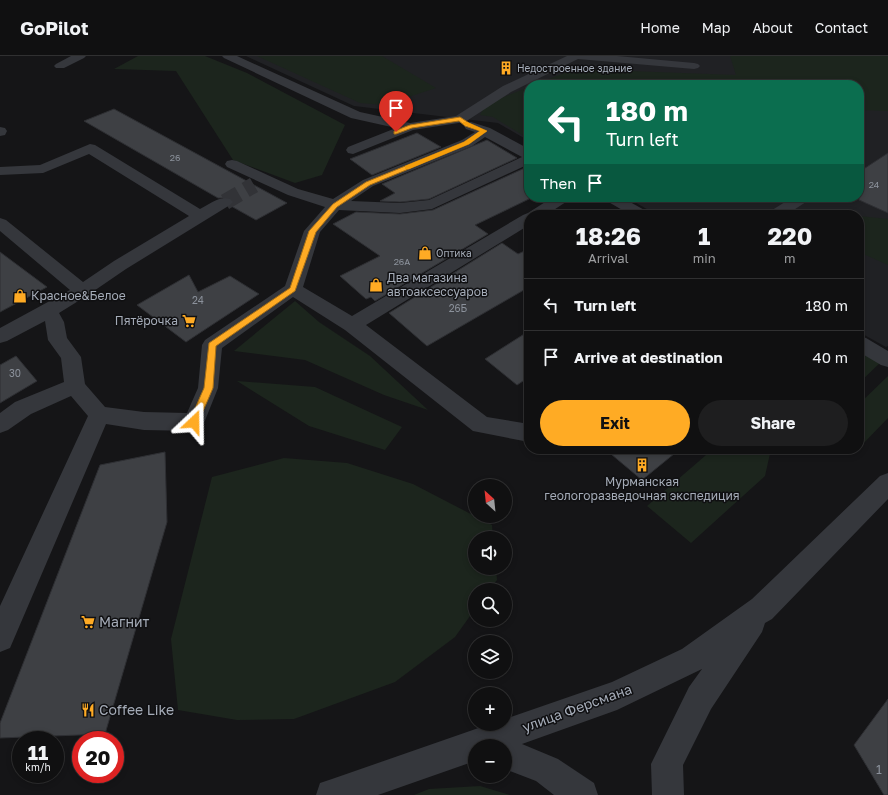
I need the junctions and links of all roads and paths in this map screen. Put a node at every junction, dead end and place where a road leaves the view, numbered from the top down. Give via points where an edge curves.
1 (80, 56) edge
2 (228, 56) edge
3 (577, 56) edge
4 (60, 66) dead end
5 (694, 66) dead end
6 (526, 80) edge
7 (524, 81) edge
8 (460, 119) junction
9 (410, 127) junction
10 (484, 131) junction
11 (353, 150) dead end
12 (524, 152) edge
13 (524, 161) edge
14 (232, 164) dead end
15 (0, 171) edge
16 (225, 202) tunnel mouth
17 (556, 202) edge
18 (619, 202) edge
19 (796, 202) edge
20 (335, 205) junction
21 (543, 210) edge
22 (633, 210) edge
23 (783, 210) edge
24 (200, 216) junction
25 (524, 221) edge
26 (0, 223) edge
27 (293, 289) junction
28 (82, 291) junction
29 (48, 311) junction
30 (352, 325) junction
31 (0, 336) edge
32 (864, 346) edge
33 (888, 360) edge
34 (75, 386) junction
35 (99, 415) junction
36 (0, 424) edge
37 (524, 432) edge
38 (888, 483) edge
39 (762, 609) junction
40 (0, 638) edge
41 (468, 754) edge
42 (512, 755) edge
43 (408, 768) junction
44 (332, 795) edge
45 (357, 795) edge
46 (582, 795) edge
47 (668, 795) edge

1 - 4 street
2 - 9 street via 356,115
3 - 5 street
3 - 6 street
7 - 8 street
8 - 9 street
8 - 10 street
9 - 11 street
10 - 12 street
10 - 20 street via 466,143 368,183
13 - 20 street via 432,204 400,208
14 - 20 street via 260,182
15 - 24 street via 43,169 90,148
16 - 24 street
17 - 21 street
18 - 22 street
19 - 23 street
20 - 27 street via 312,231
24 - 28 street
25 - 30 street
26 - 28 street
27 - 30 street
27 - 35 street via 212,345 208,388 194,422 144,422
28 - 29 street
29 - 31 street
29 - 34 street via 56,322 58,340 71,357
30 - 37 street via 480,425
32 - 33 street
34 - 35 street
34 - 36 street via 23,408
35 - 40 street
38 - 39 street, улица Ферсмана
39 - 43 street, улица Ферсмана via 692,658 618,695
39 - 47 street, улица Ферсмана via 700,698 667,764
41 - 43 street
42 - 46 street via 546,770
43 - 44 street, улица Ферсмана
43 - 45 street

